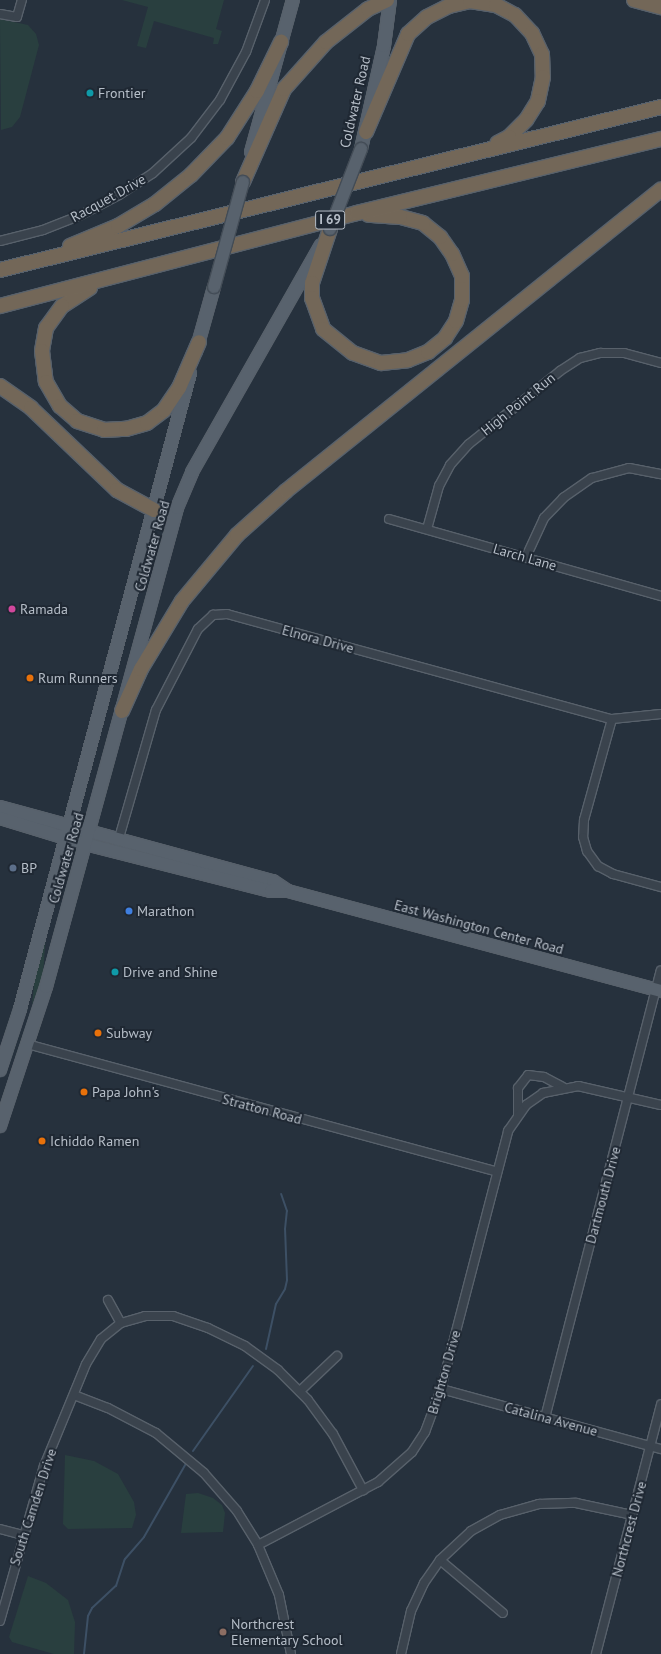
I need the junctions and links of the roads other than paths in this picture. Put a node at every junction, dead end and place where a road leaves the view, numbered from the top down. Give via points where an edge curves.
1 (22, 0) edge
2 (265, 0) edge
3 (293, 0) edge
4 (387, 0) edge
5 (390, 0) edge
6 (634, 0) edge
7 (648, 0) edge
8 (661, 6) edge
9 (0, 14) edge
10 (281, 42) junction
11 (661, 107) edge
12 (366, 132) junction
13 (661, 139) edge
14 (476, 153) junction
15 (243, 182) junction
16 (661, 190) edge
17 (357, 213) junction
18 (330, 229) joint
19 (0, 241) edge
20 (28, 263) junction
21 (315, 263) junction
22 (0, 270) edge
23 (119, 276) junction
24 (0, 306) edge
25 (199, 342) junction
26 (661, 363) edge
27 (0, 386) edge
28 (661, 474) edge
29 (154, 510) junction
30 (389, 519) dead end
31 (427, 529) junction
32 (526, 557) junction
33 (661, 596) edge
34 (122, 711) junction
35 (661, 714) edge
36 (612, 719) junction
37 (0, 807) edge
38 (0, 818) edge
39 (68, 824) junction
40 (89, 830) junction
41 (65, 837) junction
42 (119, 838) junction
43 (86, 844) junction
44 (661, 887) edge
45 (288, 891) junction
46 (661, 971) edge
47 (29, 974) junction
48 (658, 991) edge
49 (10, 1039) junction
50 (27, 1044) junction
51 (0, 1070) edge
52 (563, 1087) junction
53 (629, 1097) junction
54 (661, 1106) edge
55 (5, 1108) junction
56 (518, 1115) junction
57 (0, 1126) edge
58 (497, 1172) junction
59 (108, 1300) dead end
60 (121, 1323) junction
61 (338, 1356) dead end
62 (441, 1389) junction
63 (300, 1391) junction
64 (74, 1395) junction
65 (661, 1404) edge
66 (545, 1418) junction
67 (650, 1446) junction
68 (661, 1449) edge
69 (363, 1490) junction
70 (632, 1514) junction
71 (0, 1529) edge
72 (22, 1535) junction
73 (258, 1545) junction
74 (440, 1560) junction
75 (503, 1613) dead end
76 (0, 1621) edge
77 (291, 1654) edge
78 (401, 1654) edge
79 (596, 1654) edge

1 - 9 street via 18,17
2 - 19 street, Racquet Drive via 246,52 220,100 191,138 153,173 81,215 43,230
3 - 10 main road, Coldwater Road
4 - 15 highway via 368,9 326,42 284,90
5 - 12 main road, Coldwater Road via 387,31
6 - 8 highway
7 - 8 highway
10 - 15 main road, Coldwater Road
10 - 20 highway via 257,91 227,138 191,174 155,204 118,226
11 - 14 highway, I 69
12 - 14 highway via 408,34 427,17 449,6 470,1 496,5 515,16 532,33 542,54 543,77 538,101 526,120 509,137
12 - 18 main road, Coldwater Road, bridge
13 - 17 highway, I 69
14 - 20 highway, I 69
15 - 25 main road, Coldwater Road, bridge
16 - 34 highway via 286,490 237,535 182,601 141,669
17 - 21 highway via 400,217 423,224 440,237 452,254 462,276 462,300 456,321 445,338 428,352 408,360 381,362 353,353 323,329 316,314 312,283
17 - 23 highway, I 69
18 - 21 highway
20 - 22 highway, I 69
21 - 34 main road, Coldwater Road via 192,472 177,508
23 - 24 highway, I 69
23 - 25 highway via 88,289 62,306 46,328 42,351 46,382 60,406 77,421 104,430 126,429 147,423 164,410 179,388
25 - 29 main road, Coldwater Road
26 - 31 street, High Point Run via 624,353 600,353 580,358 560,371 469,444 450,465 439,486
27 - 29 highway via 32,408 117,490
28 - 32 street via 629,468 592,478 564,498 544,518
29 - 39 main road, Coldwater Road
30 - 31 street, Larch Lane
31 - 32 street, Larch Lane
32 - 33 street, Larch Lane
34 - 40 main road, Coldwater Road
35 - 36 street, Elnora Drive
36 - 42 street, Elnora Drive via 227,614 213,615 198,629 156,710
36 - 44 street via 584,820 583,837 587,852 598,866 613,874
37 - 39 main road, East Washington Center Road
38 - 41 main road, East Washington Center Road
39 - 40 main road, East Washington Center Road
39 - 41 main road, Coldwater Road
40 - 42 main road, East Washington Center Road
40 - 43 main road, Coldwater Road
41 - 43 main road, East Washington Center Road
41 - 47 main road, Coldwater Road
42 - 45 main road, East Washington Center Road via 273,881
43 - 45 main road, East Washington Center Road via 271,891
43 - 50 main road, Coldwater Road
45 - 48 main road, East Washington Center Road
46 - 48 street, Dartmouth Drive
47 - 49 main road, Coldwater Road
47 - 50 main road via 29,1012 23,1029
48 - 53 street, Dartmouth Drive
49 - 51 main road, Coldwater Road
49 - 55 main road via 13,1048 3,1102
50 - 55 main road, Coldwater Road
50 - 58 street, Stratton Road
52 - 53 street, Brighton Drive via 595,1088
52 - 56 street, Brighton Drive via 534,1098
52 - 56 street, Brighton Drive via 544,1077 528,1075 518,1088
53 - 54 street
53 - 66 street, Dartmouth Drive
55 - 57 main road, Coldwater Road
56 - 58 street, Brighton Drive via 508,1131
58 - 62 street, Brighton Drive
59 - 60 street
60 - 63 street via 145,1316 173,1316 208,1328 245,1346 278,1370
60 - 64 street, South Camden Drive via 101,1339 86,1364
61 - 63 street
62 - 66 street, Catalina Avenue
62 - 69 street, Brighton Drive via 425,1432 412,1452 396,1468
63 - 69 street via 333,1434
64 - 72 street, South Camden Drive via 44,1466
64 - 73 street via 108,1408 156,1433 204,1473 237,1511
65 - 67 street, Northcrest Drive
66 - 67 street, Catalina Avenue
67 - 68 street, Catalina Avenue
67 - 70 street, Northcrest Drive
69 - 73 street, Brighton Drive
70 - 74 street via 576,1503 539,1504 500,1514 471,1531
70 - 79 street, Northcrest Drive
71 - 72 street
72 - 76 street, South Camden Drive
73 - 77 street via 279,1595
74 - 75 street
74 - 78 street via 424,1583 410,1611

